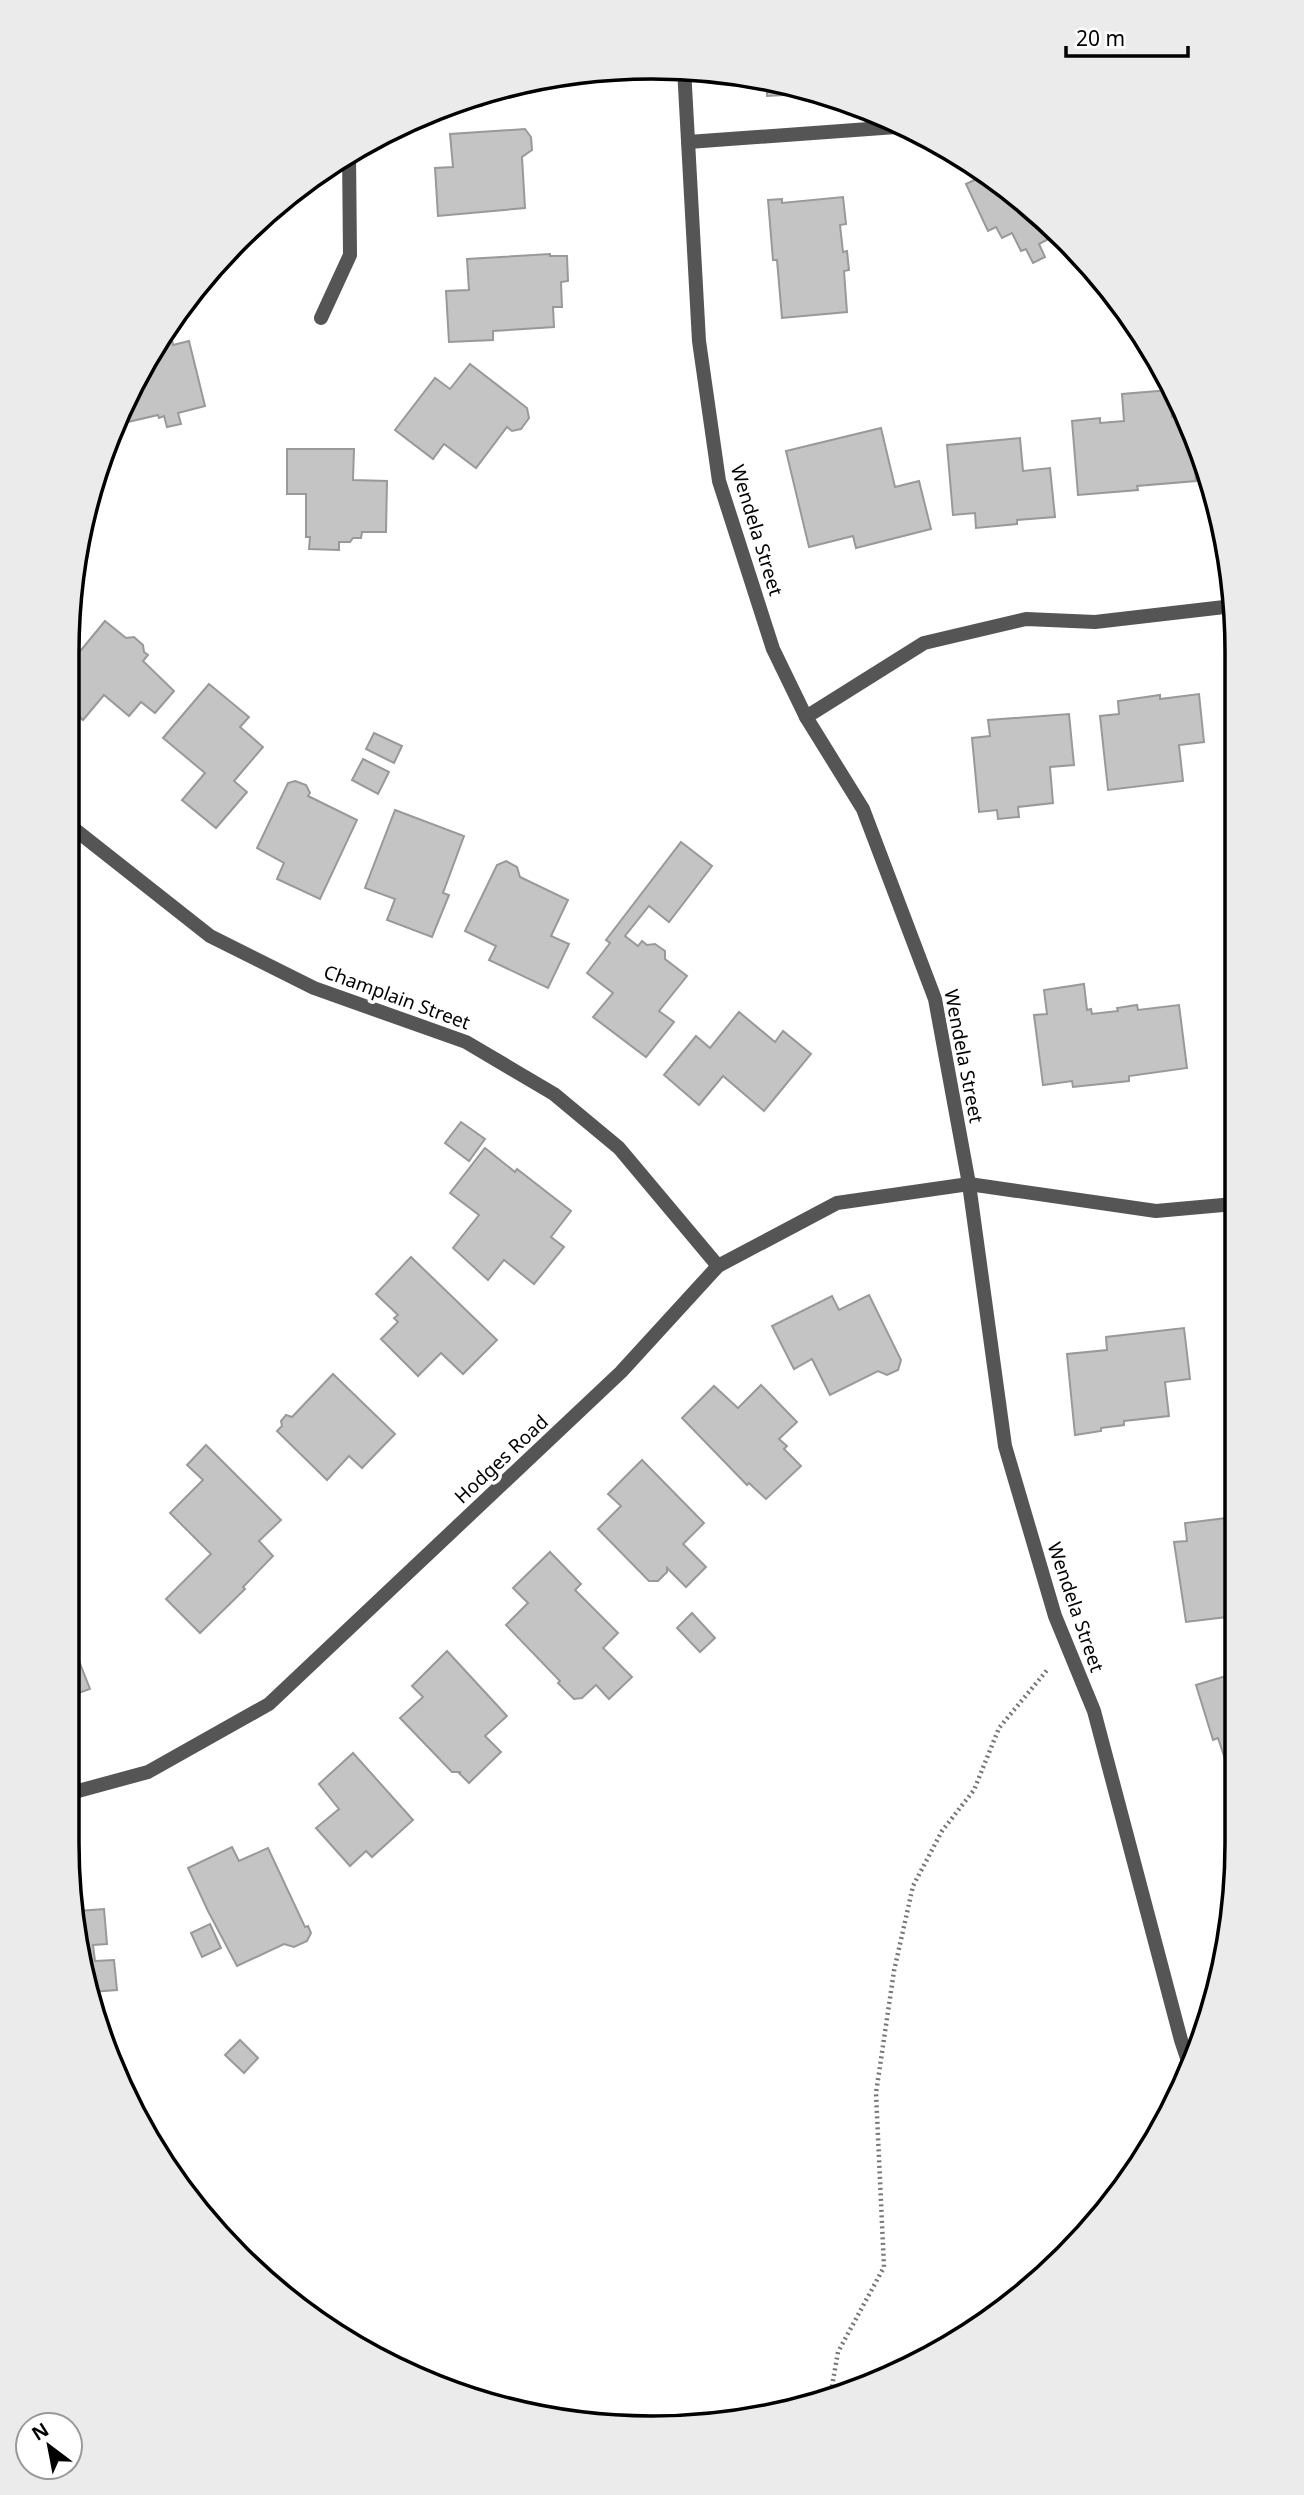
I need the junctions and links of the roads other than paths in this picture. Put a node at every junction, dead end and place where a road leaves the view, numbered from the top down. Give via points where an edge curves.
1 (685, 80) edge
2 (884, 128) edge
3 (688, 142) junction
4 (349, 166) edge
5 (321, 318) dead end
6 (1223, 607) edge
7 (806, 717) junction
8 (79, 833) edge
9 (970, 1184) junction
10 (1225, 1205) edge
11 (718, 1266) junction
12 (79, 1791) edge
13 (1185, 2053) edge

1 - 3 street, Wendela Street
2 - 3 street
3 - 7 street, Wendela Street via 699,341 719,481 773,649
4 - 5 street via 350,255
6 - 7 street via 1095,622 1026,619 923,643
7 - 9 street, Wendela Street via 863,809 935,999
8 - 11 street, Champlain Street via 210,936 314,988 466,1042 554,1094 619,1148
9 - 10 street, Hodges Road via 1156,1211
9 - 11 street, Hodges Road via 837,1203
9 - 13 street, Wendela Street via 1005,1446 1055,1616 1094,1711
11 - 12 street, Hodges Road via 621,1372 269,1704 148,1772

